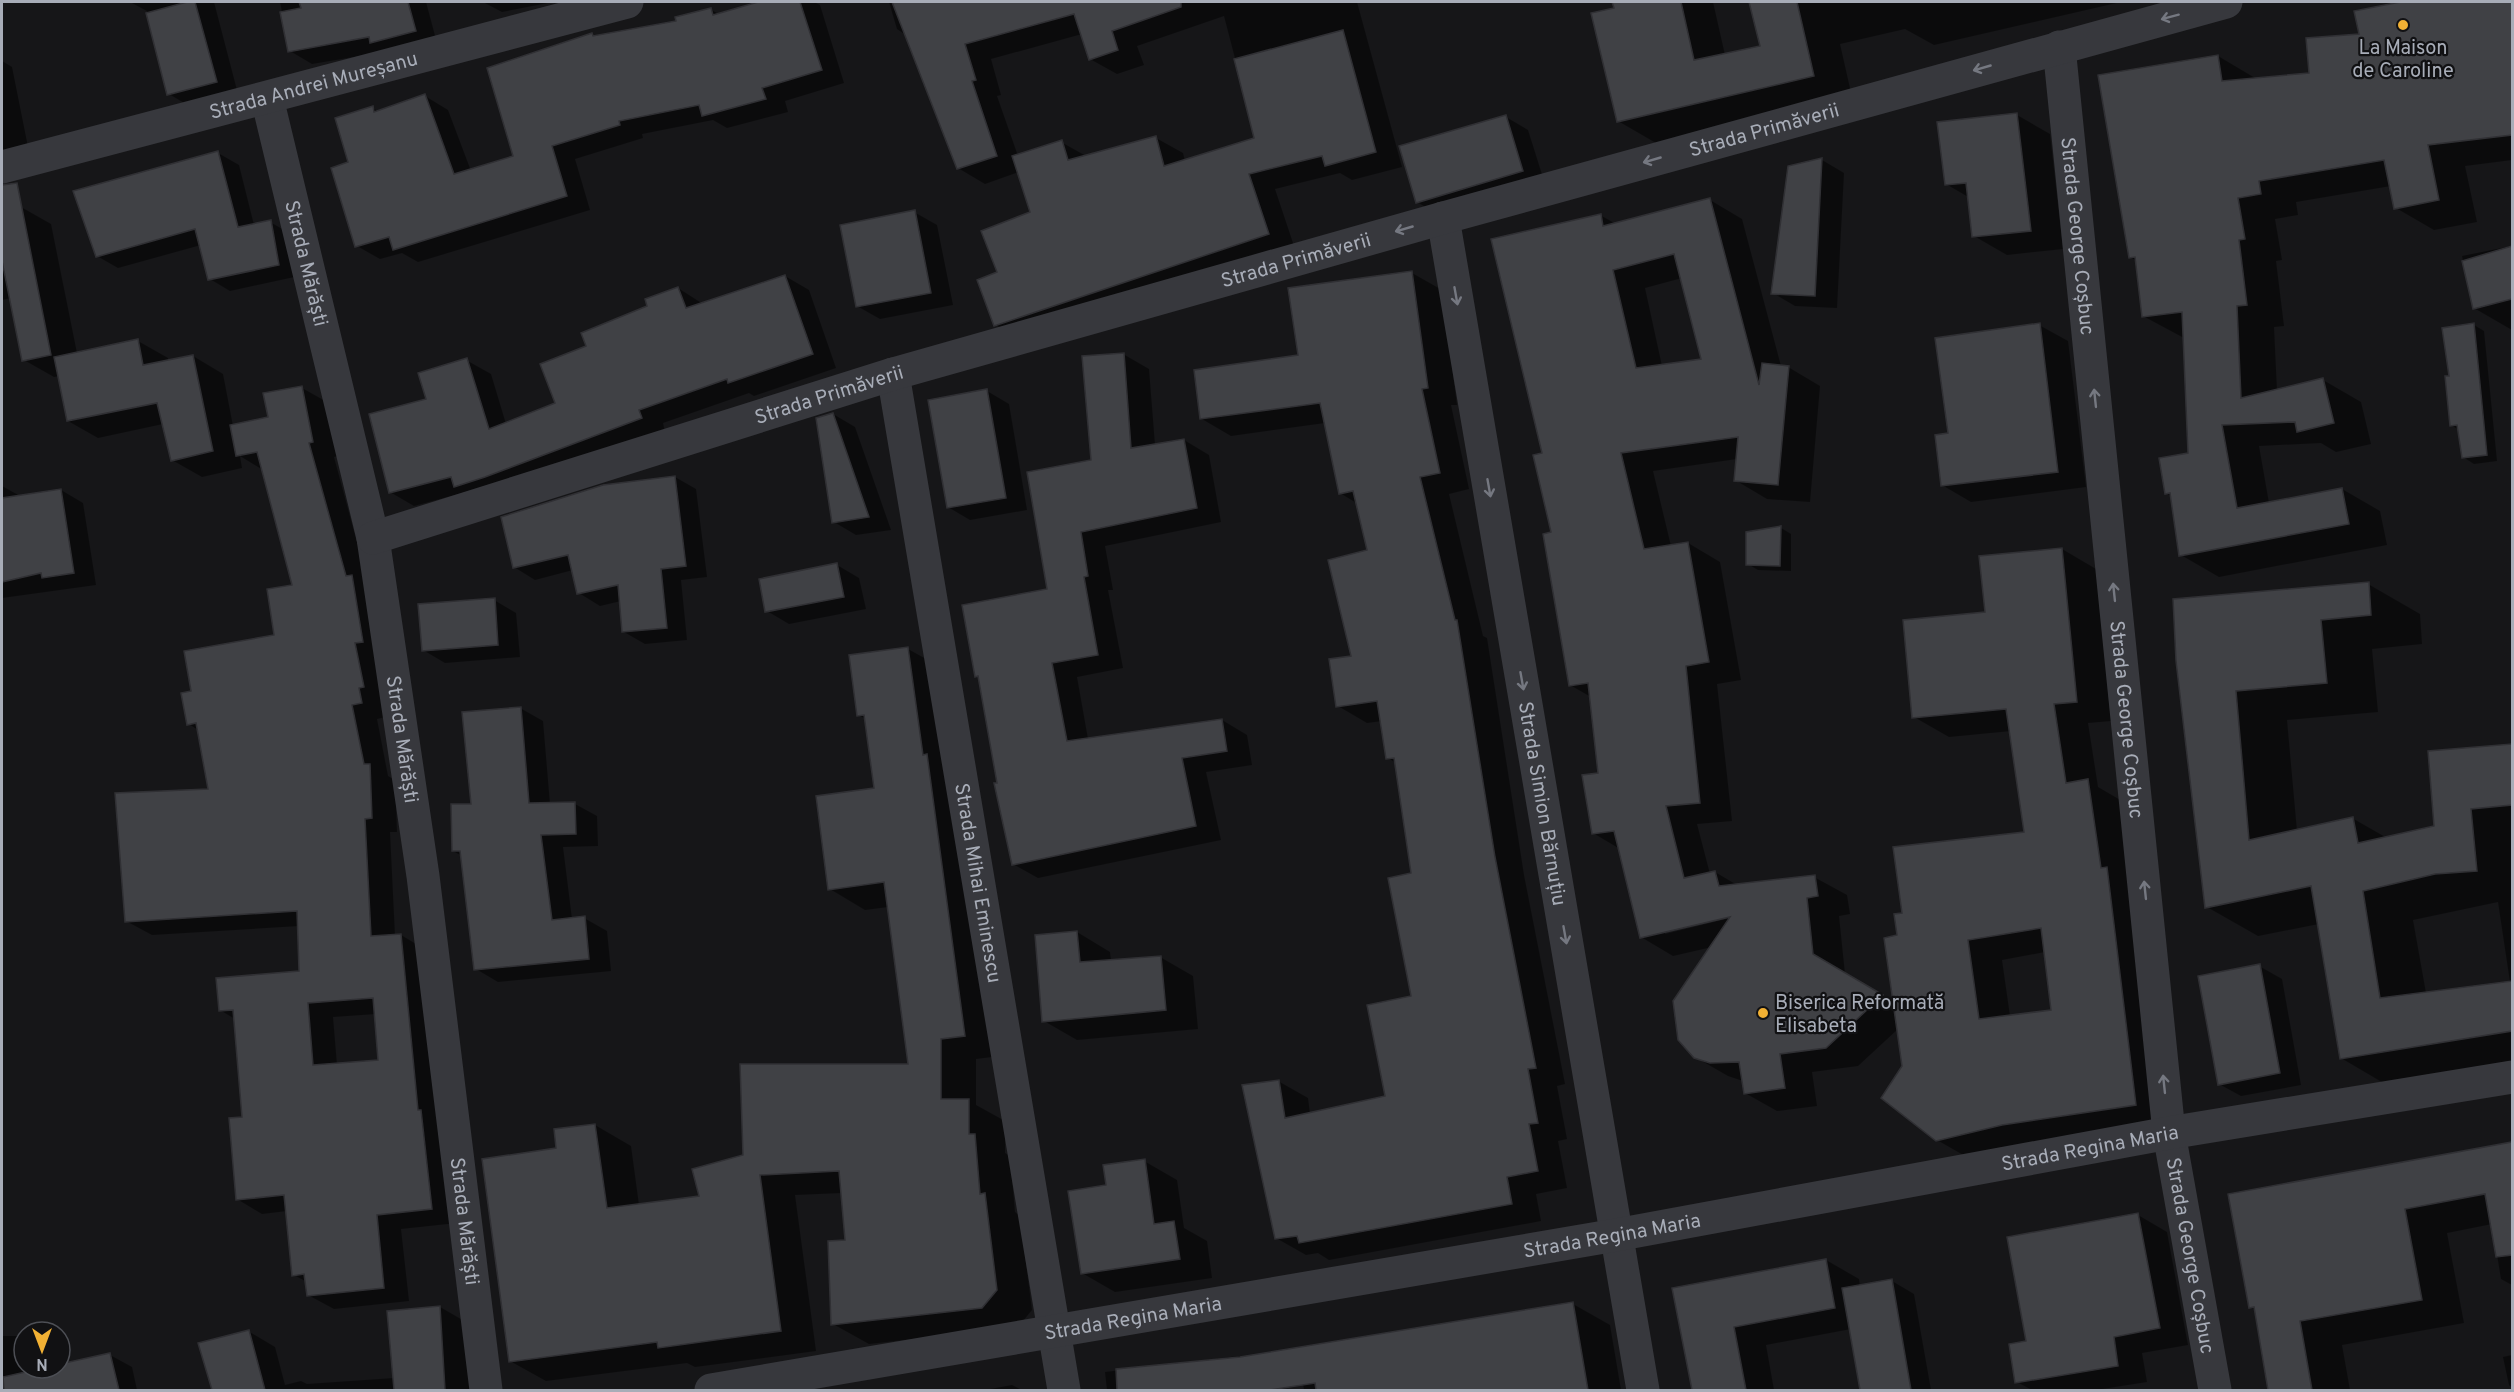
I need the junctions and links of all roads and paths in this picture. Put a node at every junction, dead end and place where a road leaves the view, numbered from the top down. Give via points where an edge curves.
1 (627, 2) edge
2 (2226, 2) edge
3 (2059, 47) junction
4 (267, 98) junction
5 (2, 167) edge
6 (1443, 218) junction
7 (893, 374) junction
8 (373, 538) junction
9 (2512, 1077) edge
10 (2169, 1133) junction
11 (1616, 1235) junction
12 (1055, 1332) junction
13 (486, 1390) edge
14 (711, 1390) edge
15 (1064, 1390) edge
16 (1643, 1390) edge
17 (2216, 1390) edge

1 - 4 street, Strada Andrei Mureșanu
2 -> 3 street, Strada Primăverii
3 -> 6 street, Strada Primăverii
10 -> 3 street, Strada George Coșbuc
4 - 5 street, Strada Andrei Mureșanu
4 - 8 street, Strada Mărăști
6 -> 7 street, Strada Primăverii
6 -> 11 street, Strada Simion Bărnuțiu
7 - 8 street, Strada Primăverii
7 - 12 street, Strada Mihai Eminescu
8 - 13 street, Strada Mărăști via 423,876
9 - 10 street, Strada Regina Maria
10 - 11 street, Strada Regina Maria
10 - 17 street, Strada George Coșbuc
11 - 12 street, Strada Regina Maria
11 - 16 street, Strada Simion Bărnuțiu
12 - 14 street, Strada Regina Maria
12 - 15 street, Strada Mihai Eminescu

